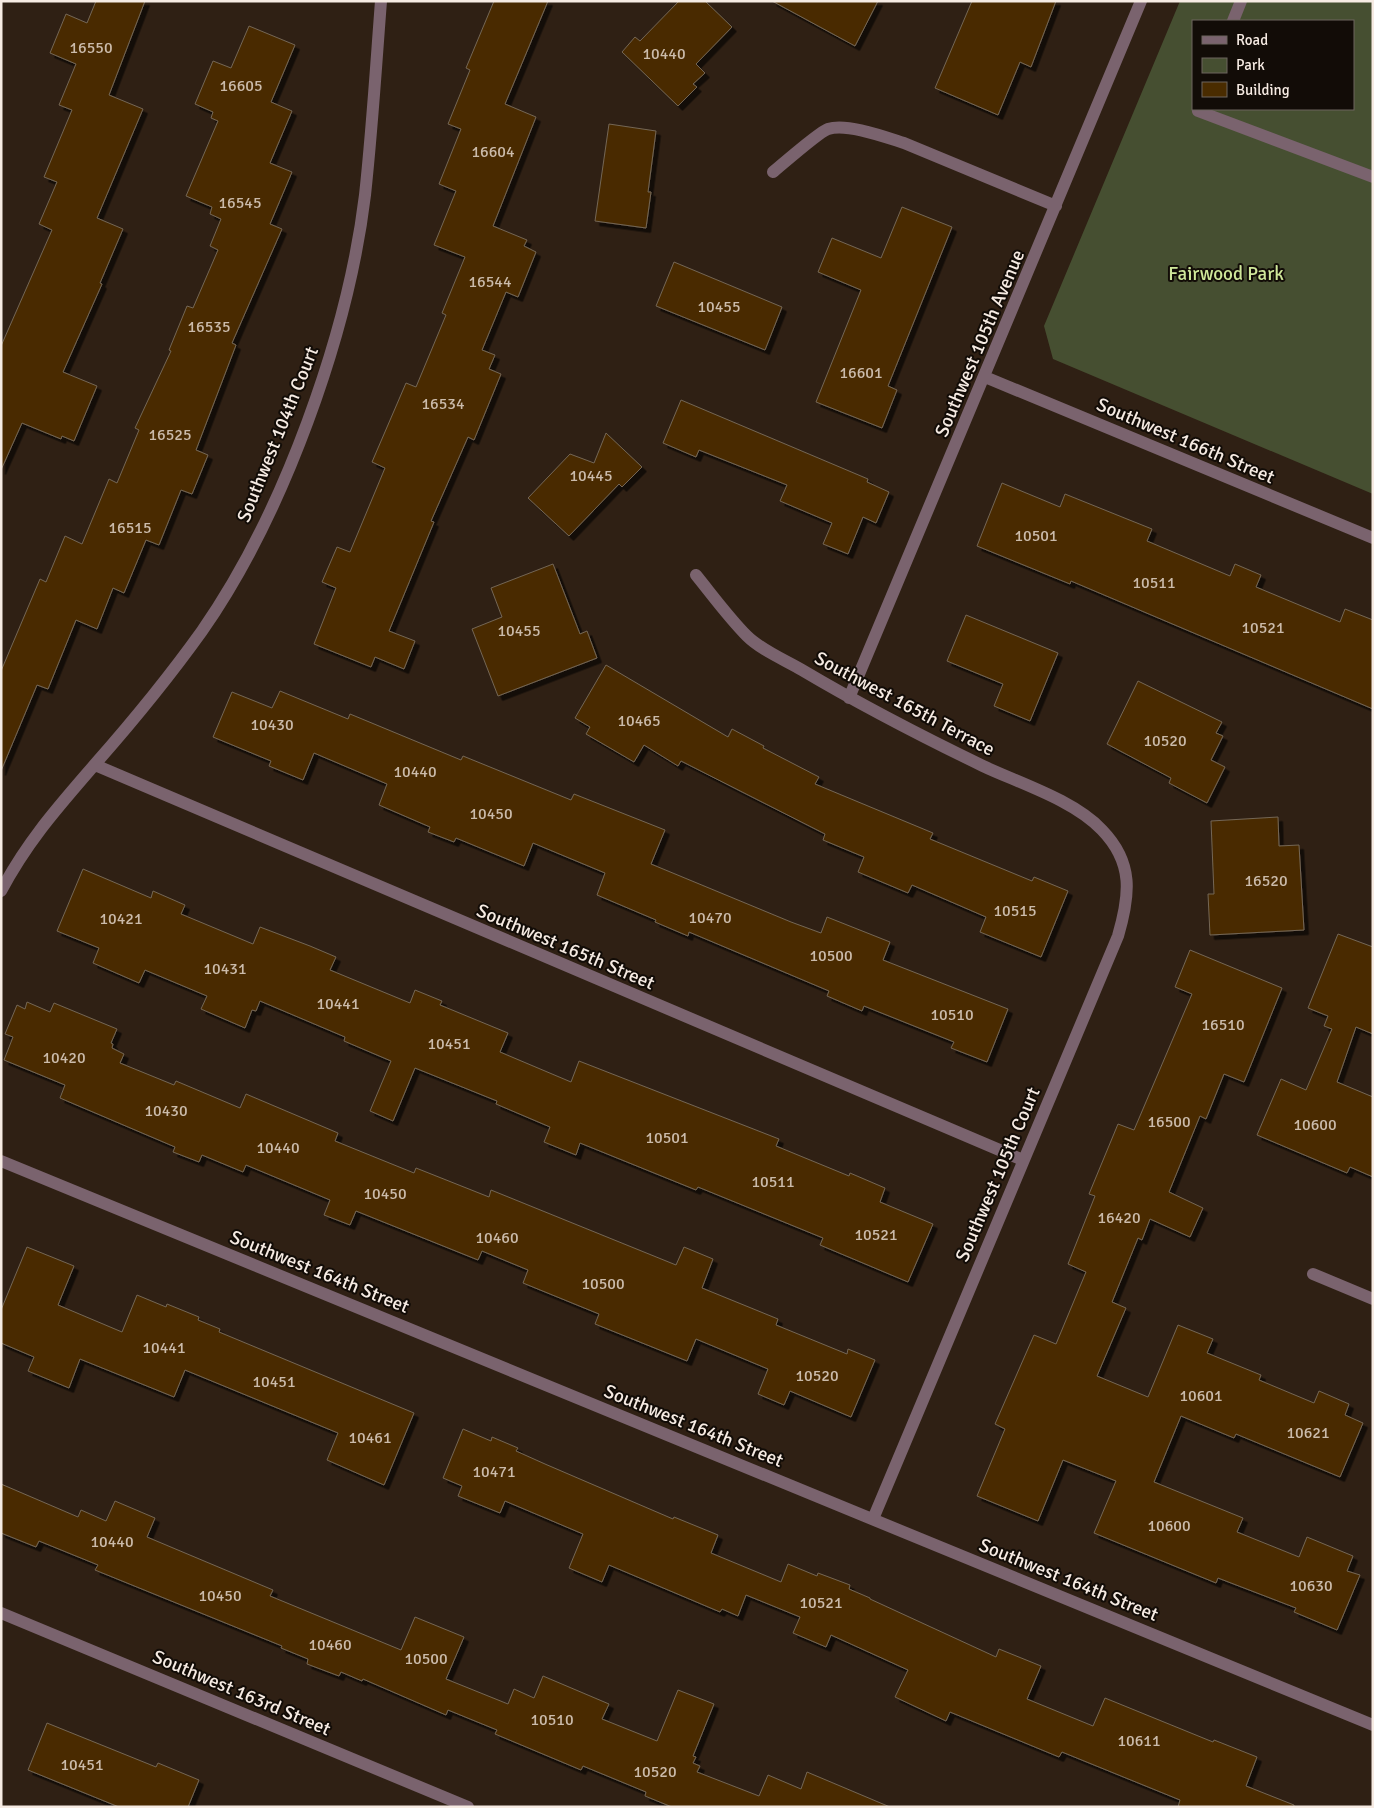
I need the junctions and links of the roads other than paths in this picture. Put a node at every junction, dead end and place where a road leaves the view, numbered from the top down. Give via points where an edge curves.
1 (381, 1) edge
2 (1140, 1) edge
3 (1241, 1) edge
4 (1233, 20) edge
5 (1198, 110) edge
6 (773, 172) dead end
7 (1373, 177) edge
8 (1056, 206) junction
9 (985, 377) junction
10 (1373, 538) edge
11 (696, 576) dead end
12 (849, 698) junction
13 (95, 765) junction
14 (1112, 842) joint
15 (1, 891) edge
16 (1023, 1160) junction
17 (1, 1161) edge
18 (1313, 1274) dead end
19 (1373, 1298) edge
20 (873, 1519) junction
21 (1, 1613) edge
22 (1373, 1725) edge
23 (468, 1807) edge

1 - 13 street, Southwest 104th Court via 364,196 355,253 335,338 306,424 255,541 204,628
2 - 8 street, Southwest 105th Avenue
3 - 4 street
5 - 7 street
6 - 8 street via 828,129 846,129 885,136
8 - 9 street, Southwest 105th Avenue
9 - 10 street, Southwest 166th Street
9 - 12 street, Southwest 105th Avenue
11 - 12 street, Southwest 165th Terrace via 748,638
12 - 14 street, Southwest 165th Terrace via 914,733 1076,810
13 - 15 street, Southwest 104th Court via 47,818
13 - 16 street, Southwest 165th Street
14 - 16 street, Southwest 105th Court via 1125,869 1128,888 1126,910 1118,936
16 - 20 street, Southwest 105th Court
17 - 20 street, Southwest 164th Street
18 - 19 street
20 - 22 street, Southwest 164th Street
21 - 23 street, Southwest 163rd Street

